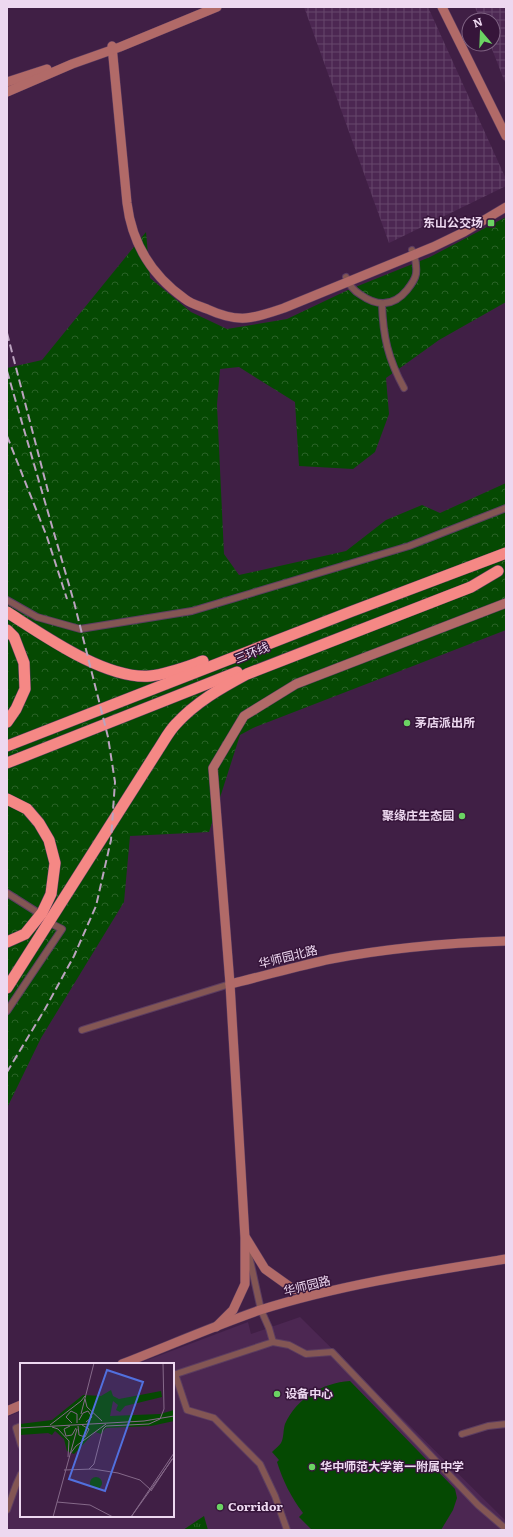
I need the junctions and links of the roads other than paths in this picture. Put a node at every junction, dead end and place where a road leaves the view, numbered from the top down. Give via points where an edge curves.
1 (208, 7) edge
2 (217, 7) edge
3 (442, 7) edge
4 (446, 7) edge
5 (114, 47) junction
6 (68, 64) junction
7 (7, 82) edge
8 (7, 89) edge
9 (7, 93) edge
10 (506, 124) edge
11 (506, 136) edge
12 (506, 201) edge
13 (506, 207) edge
14 (413, 252) junction
15 (347, 279) junction
16 (382, 304) junction
17 (404, 388) dead end
18 (506, 508) edge
19 (506, 553) edge
20 (502, 569) edge
21 (7, 600) edge
22 (506, 603) edge
23 (7, 612) edge
24 (350, 612) junction
25 (7, 630) edge
26 (248, 674) junction
27 (7, 722) edge
28 (7, 746) edge
29 (7, 763) edge
30 (7, 770) edge
31 (7, 799) edge
32 (7, 893) edge
33 (37, 912) dead end
34 (54, 925) dead end
35 (7, 942) edge
36 (506, 942) edge
37 (230, 984) junction
38 (7, 988) edge
39 (7, 1011) edge
40 (82, 1030) dead end
41 (245, 1238) junction
42 (506, 1259) edge
43 (323, 1293) junction
44 (261, 1310) junction
45 (216, 1327) junction
46 (274, 1342) junction
47 (125, 1363) edge
48 (174, 1374) edge
49 (20, 1405) edge
50 (7, 1411) edge
51 (506, 1424) edge
52 (20, 1426) edge
53 (462, 1434) dead end
54 (20, 1442) edge
55 (20, 1476) edge
56 (7, 1510) edge
57 (506, 1529) edge
58 (287, 1530) edge

1 - 5 street
2 - 5 street
3 - 11 street
4 - 10 street
5 - 6 street
5 - 15 street via 134,217 153,262 166,276 189,296 225,312 245,313 264,310
6 - 7 street
6 - 8 street
6 - 9 street
12 - 14 street via 461,228
13 - 14 street via 464,232
14 - 15 street
14 - 16 street via 416,276 411,285 397,299
15 - 16 street via 356,292 366,299
16 - 17 street via 386,345 395,372
18 - 21 street via 409,546 192,611 80,629 37,617
19 - 24 highway, 三环线
20 - 26 highway via 471,587
20 - 29 highway, 三环线
22 - 37 street via 296,684 244,716 214,768
23 - 24 highway via 73,652 109,669 132,675 150,676 177,670
24 - 28 highway, 三环线
25 - 27 highway via 14,637 24,663 25,689
26 - 30 highway
26 - 38 highway via 199,702 175,725
31 - 35 highway via 27,809 39,823 49,840 55,863 51,894 42,913 25,934
32 - 33 street
34 - 39 street via 62,929
36 - 37 street, 华师园北路 via 452,943 387,950 330,960
37 - 40 street, 华师园北路
37 - 41 street
41 - 43 street via 265,1269 293,1289
41 - 44 street
41 - 45 street via 245,1284 234,1310
42 - 43 street, 华师园路
43 - 44 street, 华师园路
44 - 45 street, 华师园路
44 - 46 street
45 - 47 street, 华师园路
46 - 48 street
46 - 57 street via 289,1345 306,1354 332,1352 478,1505
48 - 58 street via 187,1410 214,1418 260,1464
49 - 50 street
51 - 53 street via 488,1426
52 - 54 street via 16,1428
55 - 56 street

